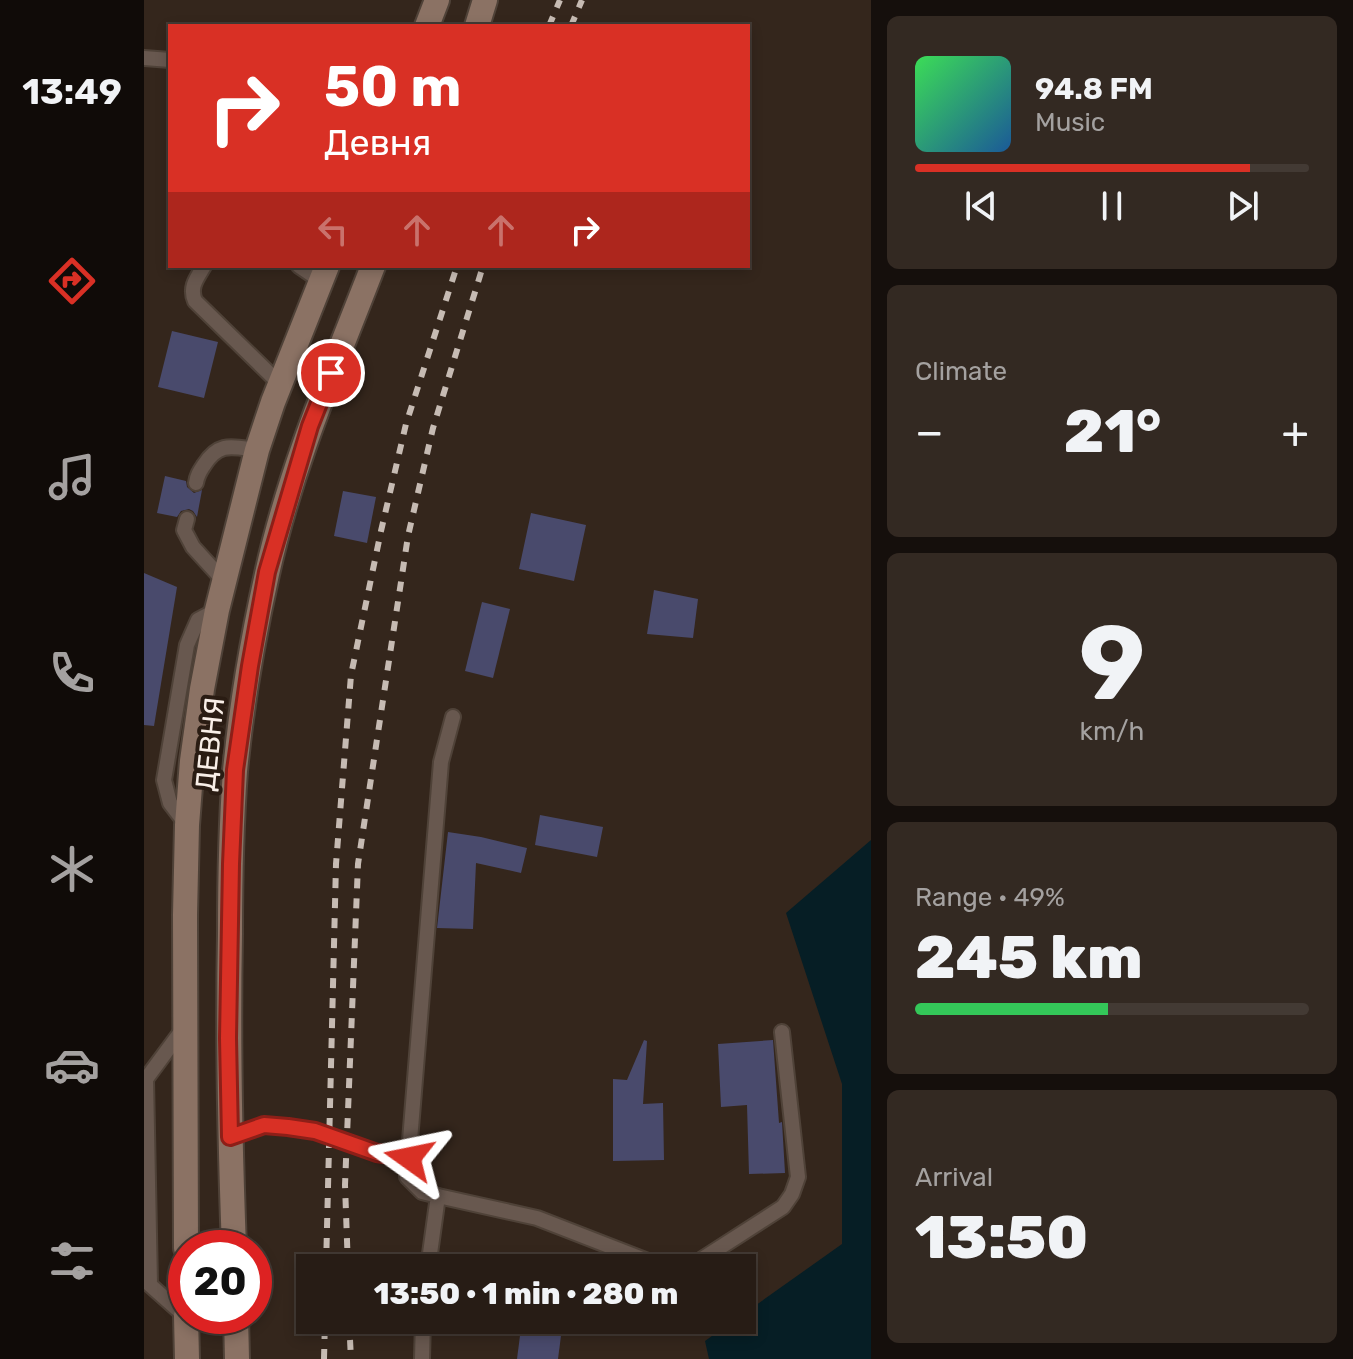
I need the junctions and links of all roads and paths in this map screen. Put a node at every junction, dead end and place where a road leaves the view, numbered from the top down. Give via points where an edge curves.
1 (437, 0) edge
2 (485, 0) edge
3 (428, 24) edge
4 (478, 24) edge
5 (144, 58) edge
6 (168, 60) edge
7 (203, 268) edge
8 (372, 268) edge
9 (324, 274) edge
10 (280, 384) junction
11 (257, 450) junction
12 (196, 483) dead end
13 (187, 519) dead end
14 (224, 581) junction
15 (453, 717) dead end
16 (186, 1025) junction
17 (782, 1032) dead end
18 (230, 1137) junction
19 (409, 1158) junction
20 (438, 1196) junction
21 (186, 1230) edge
22 (233, 1230) edge
23 (430, 1254) edge
24 (630, 1254) edge
25 (711, 1254) edge
26 (168, 1300) edge
27 (186, 1334) edge
28 (236, 1334) edge
29 (423, 1334) edge
30 (187, 1359) edge
31 (237, 1359) edge
32 (422, 1359) edge

1 - 3 main road
2 - 4 main road
5 - 6 lane
7 - 10 lane via 192,287 195,301
8 - 18 main road, ДЕВНЯ via 310,426 267,572 250,666 235,770 231,848
9 - 10 main road, ДЕВНЯ
10 - 11 main road, ДЕВНЯ
11 - 12 lane via 220,448 210,455
11 - 14 main road, ДЕВНЯ
13 - 14 lane via 184,530 193,547
14 - 16 main road, ДЕВНЯ via 194,747 187,825
15 - 19 lane via 441,762 436,884
16 - 21 main road, ДЕВНЯ
16 - 26 lane via 146,1079 150,1285
17 - 25 lane via 798,1177 783,1207
18 - 19 lane via 264,1125 288,1127
18 - 22 main road, ДЕВНЯ
19 - 20 lane via 407,1177 422,1192
20 - 23 lane
20 - 24 lane via 537,1218
27 - 30 main road
28 - 31 main road
29 - 32 lane

